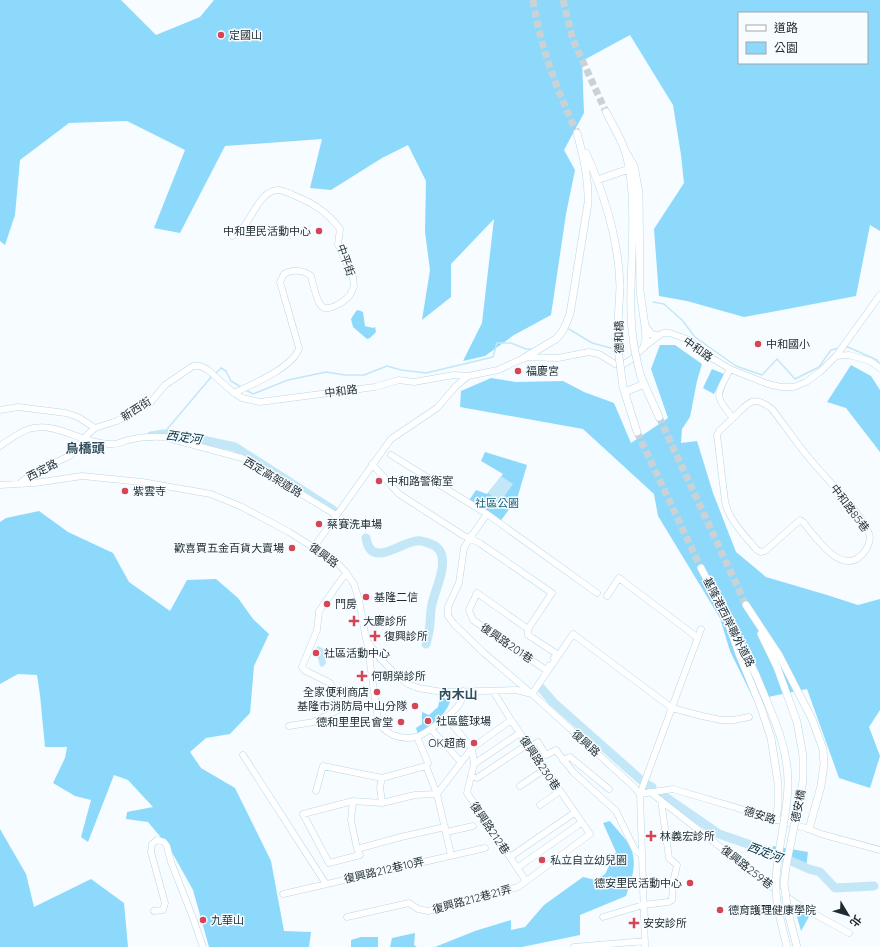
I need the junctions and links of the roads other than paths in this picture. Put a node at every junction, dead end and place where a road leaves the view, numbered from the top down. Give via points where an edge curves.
1 (606, 112) tunnel mouth
2 (624, 148) junction
3 (629, 170) junction
4 (597, 180) junction
5 (232, 236) dead end
6 (880, 295) edge
7 (645, 326) junction
8 (658, 336) junction
9 (644, 347) junction
10 (540, 349) junction
11 (838, 354) junction
12 (536, 357) junction
13 (524, 358) junction
14 (880, 368) edge
15 (730, 369) junction
16 (212, 374) joint
17 (454, 375) junction
18 (468, 376) junction
19 (644, 384) junction
20 (456, 386) junction
21 (247, 388) junction
22 (624, 390) junction
23 (234, 393) junction
24 (249, 401) junction
25 (0, 410) edge
26 (659, 417) tunnel mouth
27 (733, 418) junction
28 (95, 428) junction
29 (637, 432) tunnel mouth
30 (83, 440) junction
31 (0, 446) edge
32 (391, 455) dead end
33 (372, 464) junction
34 (19, 484) junction
35 (0, 485) edge
36 (487, 514) junction
37 (336, 515) junction
38 (470, 538) junction
39 (314, 547) junction
40 (701, 568) tunnel mouth
41 (347, 574) junction
42 (597, 593) dead end
43 (607, 596) dead end
44 (726, 616) junction
45 (528, 629) junction
46 (701, 629) dead end
47 (698, 638) junction
48 (366, 639) junction
49 (777, 667) joint
50 (756, 675) joint
51 (519, 682) junction
52 (516, 690) junction
53 (463, 691) junction
54 (493, 691) junction
55 (532, 694) junction
56 (672, 708) junction
57 (446, 717) junction
58 (749, 717) dead end
59 (511, 720) junction
60 (289, 726) dead end
61 (430, 729) junction
62 (520, 733) junction
63 (417, 737) junction
64 (529, 746) junction
65 (472, 748) junction
66 (243, 755) dead end
67 (563, 760) junction
68 (461, 762) junction
69 (428, 763) dead end
70 (474, 764) junction
71 (545, 769) junction
72 (471, 776) junction
73 (382, 778) junction
74 (520, 786) dead end
75 (609, 789) dead end
76 (316, 790) dead end
77 (560, 791) junction
78 (650, 792) junction
79 (437, 794) junction
80 (640, 794) junction
81 (661, 800) junction
82 (353, 801) junction
83 (382, 803) junction
84 (540, 804) dead end
85 (574, 813) junction
86 (775, 820) junction
87 (581, 823) junction
88 (473, 826) dead end
89 (809, 829) junction
90 (446, 830) junction
91 (590, 834) joint
92 (485, 848) dead end
93 (880, 850) edge
94 (359, 852) junction
95 (452, 855) junction
96 (642, 855) junction
97 (510, 857) junction
98 (517, 868) junction
99 (526, 881) junction
100 (326, 884) junction
101 (283, 894) dead end
102 (644, 905) junction
103 (154, 911) dead end
104 (347, 917) dead end
105 (603, 917) dead end
106 (849, 933) dead end
107 (645, 944) edge
108 (203, 947) edge
109 (574, 947) edge
110 (787, 947) edge
111 (797, 947) edge

1 - 2 main road
2 - 3 main road
2 - 7 main road via 634,166 639,193 640,291
3 - 4 main road
3 - 19 main road, 德和橋, bridge via 632,207 631,320 633,344
4 - 10 main road via 577,133 586,165 589,192 570,314 562,332
4 - 22 main road, 德和橋, bridge via 608,209 620,268 618,349
5 - 21 street, 中平街 via 242,229 270,192 280,190 301,198 324,210 340,229 338,244 353,277 354,286 340,303 324,308 320,305 308,273 294,271 284,274 280,282 299,348 298,353 273,373
6 - 11 street, 中和路
7 - 8 main road via 651,334
7 - 9 main road
8 - 9 street, 中和路
8 - 15 street, 中和路 via 670,333 689,340
9 - 12 street, 中和路 via 622,365 589,352 558,358
10 - 12 main road
10 - 13 main road
11 - 14 street via 870,361
11 - 15 street, 中和路 via 806,382 794,387 768,384
12 - 13 street, 中和路
13 - 18 street, 中和路 via 498,370
15 - 27 street via 718,396 721,404
16 - 23 street, 中和路
16 - 28 street, 新西街 via 194,366 165,385 150,403 117,421
17 - 18 street, 中和路
17 - 20 street via 458,379
17 - 24 street, 中和路 via 414,382 399,380 375,387 265,401
18 - 20 street, 中和路
19 - 22 main road
19 - 26 main road
20 - 33 street, 中和路 via 437,408 391,439
21 - 23 street, 中平街
21 - 24 street via 246,397
22 - 29 main road
23 - 24 street, 中和路
25 - 28 street via 18,407 66,413
27 - 27 street, 中和路85巷 via 750,402 757,400 772,409 862,521 870,536 870,544 862,555 850,562 842,560 832,554 800,520 765,551 757,550 730,516 724,501 717,435
28 - 30 street, 新西街
30 - 31 street, 西定高架道路 via 52,428 36,428 20,433
30 - 34 street, 西定路 via 71,455 30,475
30 - 37 street, 西定高架道路 via 111,445 154,436 164,437 242,458
32 - 36 street
33 - 37 street, 中和路
33 - 38 street via 399,494
34 - 35 street, 西定路
34 - 39 street, 復興路 via 82,476 201,491 242,507
36 - 38 street, 復興路201巷
36 - 42 street
37 - 39 street, 中和路
38 - 45 street via 552,593
38 - 51 street, 復興路201巷 via 464,548 459,583 448,607 448,616 484,653
39 - 41 street, 復興路 via 336,561
40 - 44 main road, 基隆港西岸聯外道路
41 - 48 street, 復興路 via 360,600
41 - 60 street via 319,611 317,630 302,667 330,684 341,706 340,709 314,722
43 - 47 street via 619,578
44 - 50 main road, 基隆港西岸聯外道路
44 - 86 main road via 771,738 778,783 778,808
45 - 45 street, 復興路201巷 via 502,610 477,593 469,610 473,620 546,670 557,654 528,636
46 - 47 street
47 - 56 street
48 - 53 street, 復興路 via 402,681 418,688 443,692
48 - 63 street via 379,723 383,730 390,734 401,738
49 - 89 main road, 基隆港西岸聯外道路 via 746,605 779,655 812,719 823,749 822,786
49 - 111 main road, 德安橋, bridge via 797,722 803,756 803,781 784,883
50 - 110 main road, 德安橋, bridge via 782,739 786,759 788,790 776,882 779,914
51 - 52 street
51 - 55 street, 復興路201巷
52 - 54 street, 復興路
52 - 55 street, 復興路
53 - 54 street, 復興路
53 - 57 street via 458,706
54 - 59 street, 復興路230巷
55 - 56 street via 573,634
55 - 80 street, 復興路
56 - 58 street via 721,720
56 - 80 street
57 - 61 street
57 - 65 street
59 - 62 street, 復興路230巷
59 - 65 street
61 - 63 street
61 - 68 street
62 - 64 street, 復興路230巷
62 - 70 street
63 - 69 street
64 - 67 street via 538,742 546,755 556,750
64 - 71 street, 復興路230巷
64 - 72 street via 477,778
65 - 68 street
65 - 70 street, 復興路212巷
66 - 100 street
67 - 75 street via 570,757
67 - 96 street via 616,811 635,850
68 - 79 street
70 - 72 street, 復興路212巷
71 - 74 street
71 - 77 street, 復興路230巷
72 - 97 street, 復興路212巷 via 467,793
73 - 76 street via 323,766
73 - 79 street via 426,766
73 - 83 street
77 - 84 street
77 - 85 street, 復興路230巷
78 - 80 street, 德安路
78 - 81 street, 復興路259巷
78 - 86 street, 德安路 via 674,789
79 - 83 street via 415,795
79 - 90 street
80 - 96 street
81 - 102 street via 670,858 677,865 672,900
81 - 106 street, 復興路259巷 via 769,885 800,906
82 - 83 street
82 - 94 street via 351,820
82 - 94 street via 303,814 329,863
85 - 87 street, 復興路230巷
85 - 97 street
86 - 89 street, 德安路
87 - 91 street, 復興路230巷
87 - 98 street
88 - 90 street
89 - 93 street, 德安路
90 - 94 street via 401,837
90 - 95 street
91 - 99 street, 復興路212巷21弄
92 - 95 street, 復興路212巷10弄
95 - 100 street, 復興路212巷10弄
96 - 102 street
97 - 98 street, 復興路212巷
98 - 99 street, 復興路212巷
99 - 104 street, 復興路212巷21弄 via 518,887 428,911 418,909 409,903
100 - 101 street, 復興路212巷10弄
102 - 105 street
102 - 107 street
103 - 108 street via 163,910 165,906 151,852 152,844 157,840 164,842 166,846
107 - 109 street

